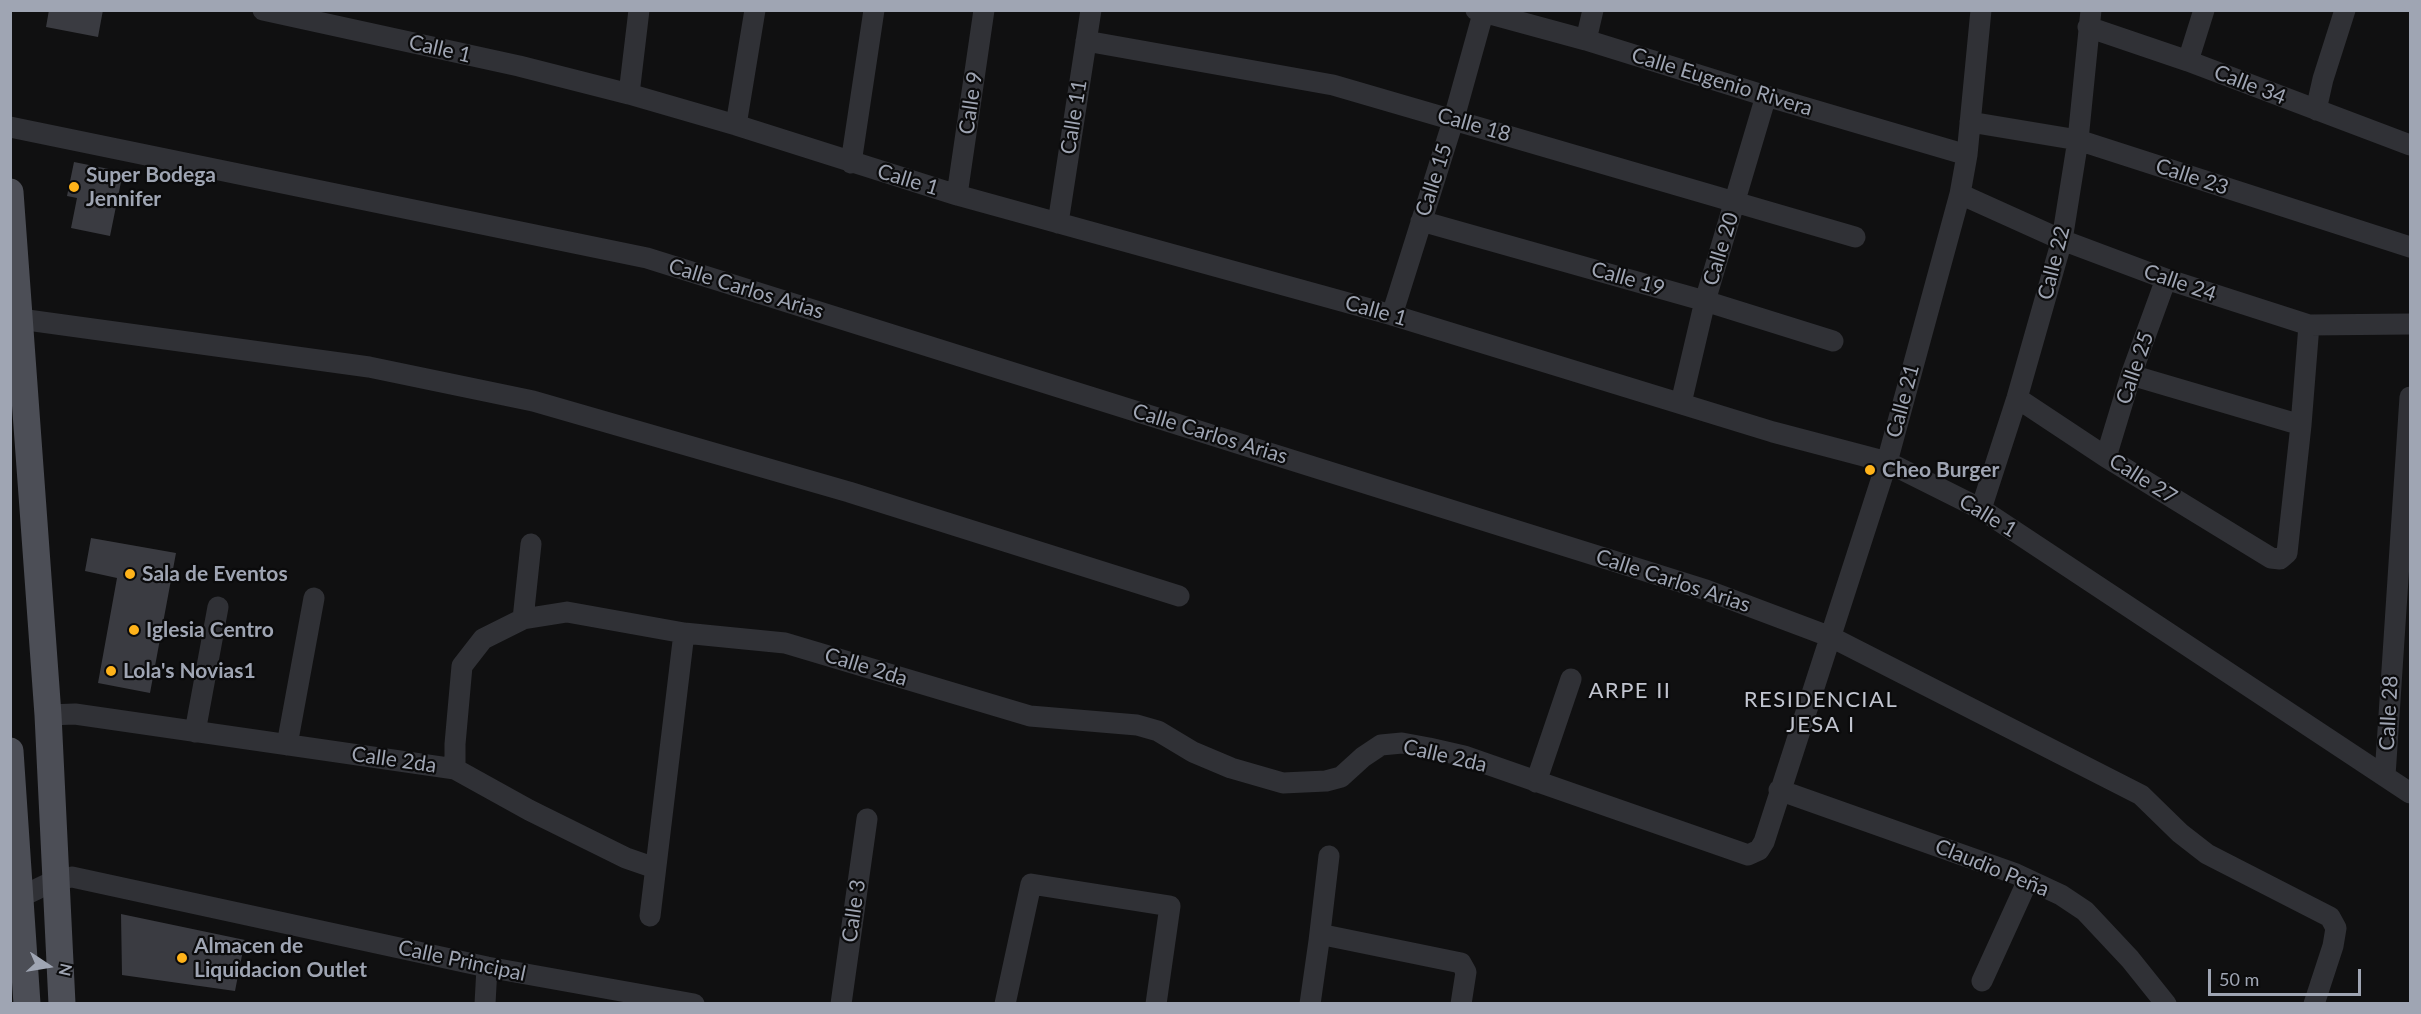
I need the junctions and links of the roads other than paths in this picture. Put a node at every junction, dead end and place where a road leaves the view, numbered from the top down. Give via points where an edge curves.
1 (263, 10) edge
2 (639, 10) edge
3 (755, 10) edge
4 (874, 10) edge
5 (984, 10) edge
6 (1091, 10) edge
7 (1593, 10) edge
8 (1982, 10) edge
9 (2204, 10) edge
10 (2345, 10) edge
11 (1481, 11) edge
12 (342, 19) edge
13 (2090, 19) edge
14 (1086, 40) junction
15 (1587, 40) junction
16 (2188, 61) junction
17 (630, 94) junction
18 (1766, 96) junction
19 (2316, 110) junction
20 (1454, 118) junction
21 (1970, 122) junction
22 (736, 125) junction
23 (10, 127) edge
24 (2078, 140) junction
25 (2410, 145) edge
26 (1967, 155) junction
27 (851, 163) junction
28 (10, 192) edge
29 (1960, 194) junction
30 (957, 195) junction
31 (1735, 201) junction
32 (1421, 221) junction
33 (1058, 223) junction
34 (1856, 237) dead end
35 (2062, 240) junction
36 (2410, 247) edge
37 (2166, 279) junction
38 (1705, 301) junction
39 (1392, 315) junction
40 (20, 320) junction
41 (2410, 324) edge
42 (2309, 326) junction
43 (1833, 341) dead end
44 (2131, 375) junction
45 (2410, 397) edge
46 (2017, 398) junction
47 (1682, 403) junction
48 (2301, 425) junction
49 (2106, 457) junction
50 (1887, 462) junction
51 (1981, 508) junction
52 (531, 544) dead end
53 (1179, 596) dead end
54 (314, 598) dead end
55 (218, 607) dead end
56 (523, 620) junction
57 (684, 633) junction
58 (1831, 637) junction
59 (2402, 644) edge
60 (1571, 679) dead end
61 (48, 715) junction
62 (195, 732) junction
63 (287, 745) junction
64 (10, 751) edge
65 (455, 769) junction
66 (2385, 776) junction
67 (1536, 782) junction
68 (12, 790) edge
69 (1779, 790) junction
70 (2410, 793) edge
71 (867, 819) dead end
72 (1759, 850) joint
73 (1329, 856) dead end
74 (655, 868) junction
75 (56, 880) junction
76 (2028, 880) junction
77 (15, 900) edge
78 (650, 916) dead end
79 (1322, 938) junction
80 (486, 967) junction
81 (1982, 981) dead end
82 (27, 1004) edge
83 (62, 1004) edge
84 (485, 1004) edge
85 (694, 1004) edge
86 (841, 1004) edge
87 (1005, 1004) edge
88 (1156, 1004) edge
89 (1310, 1004) edge
90 (1461, 1004) edge
91 (2166, 1004) edge
92 (2314, 1004) edge

1 - 12 street, Calle 1
2 - 17 street
3 - 22 street
4 - 27 street
5 - 30 street, Calle 9
6 - 14 street, Calle 11
7 - 15 street
8 - 21 street, Calle 21
9 - 16 street
10 - 19 street
11 - 15 street, Calle Eugenio Rivera
11 - 20 street, Calle 15
12 - 17 street, Calle 1
13 - 16 street, Calle 34
13 - 24 street, Calle 22
14 - 20 street, Calle 18 via 1333,85
14 - 33 street, Calle 11
15 - 18 street, Calle Eugenio Rivera
16 - 19 street, Calle 34
17 - 22 street, Calle 1
18 - 26 street, Calle Eugenio Rivera
18 - 31 street, Calle 20
19 - 25 street, Calle 34
20 - 31 street, Calle 18
20 - 32 street, Calle 15
21 - 24 street, Calle 23
21 - 26 street, Calle 21
22 - 27 street, Calle 1
23 - 58 street, Calle Carlos Arias via 647,258 1706,590
24 - 35 street, Calle 22
24 - 36 street, Calle 23
26 - 29 street, Calle 21
27 - 30 street, Calle 1
28 - 40 main road
29 - 35 street, Calle 24
29 - 50 street, Calle 21
30 - 33 street, Calle 1
31 - 34 street, Calle 18
31 - 38 street, Calle 20
32 - 38 street, Calle 19
32 - 39 street, Calle 15
33 - 39 street, Calle 1
35 - 37 street, Calle 24
35 - 46 street, Calle 22
37 - 42 street, Calle 24
37 - 44 street, Calle 25
38 - 43 street, Calle 19
38 - 47 street, Calle 20
39 - 47 street, Calle 1
40 - 53 street via 369,367 533,401 849,492
40 - 61 main road
41 - 42 street, Calle 24
42 - 48 street
44 - 48 street
44 - 49 street, Calle 25
45 - 59 street, Calle 28
46 - 49 street, Calle 27
46 - 51 street, Calle 22
47 - 50 street, Calle 1
48 - 49 street, Calle 27 via 2287,553 2280,559 2271,558
50 - 51 street, Calle 1
50 - 58 street, Calle 21
51 - 66 street, Calle 1
52 - 56 street
54 - 63 street
55 - 62 street
56 - 57 street, Calle 2da via 567,612
56 - 65 street, Calle 2da via 483,639 462,666
57 - 67 street, Calle 2da via 785,643 1030,716 1137,725 1158,731 1231,768 1283,783 1341,777 1381,745 1402,743 1464,756
57 - 74 street
58 - 69 street, Calle 21
58 - 92 street, Calle Carlos Arias via 2140,795 2207,854 2330,917 2336,928 2333,946
59 - 66 street, Calle 28
60 - 67 street
61 - 62 street, Calle 2da via 75,714
61 - 75 main road
62 - 63 street, Calle 2da
63 - 65 street, Calle 2da
64 - 68 main road
65 - 74 street via 538,815
66 - 70 street, Calle 1
67 - 72 street, Calle 2da via 1748,855
68 - 77 main road
69 - 72 street, Calle 21
69 - 76 street, Claudio Peña
71 - 86 street, Calle 3
73 - 79 street
74 - 78 street
75 - 77 street
75 - 80 street, Calle Principal via 72,877
75 - 83 main road
76 - 81 street
76 - 91 street, Claudio Peña via 2085,911
77 - 82 main road
79 - 89 street
79 - 90 street via 1461,963 1466,972
80 - 84 street
80 - 85 street, Calle Principal
87 - 88 street via 1031,884 1167,904 1171,909

